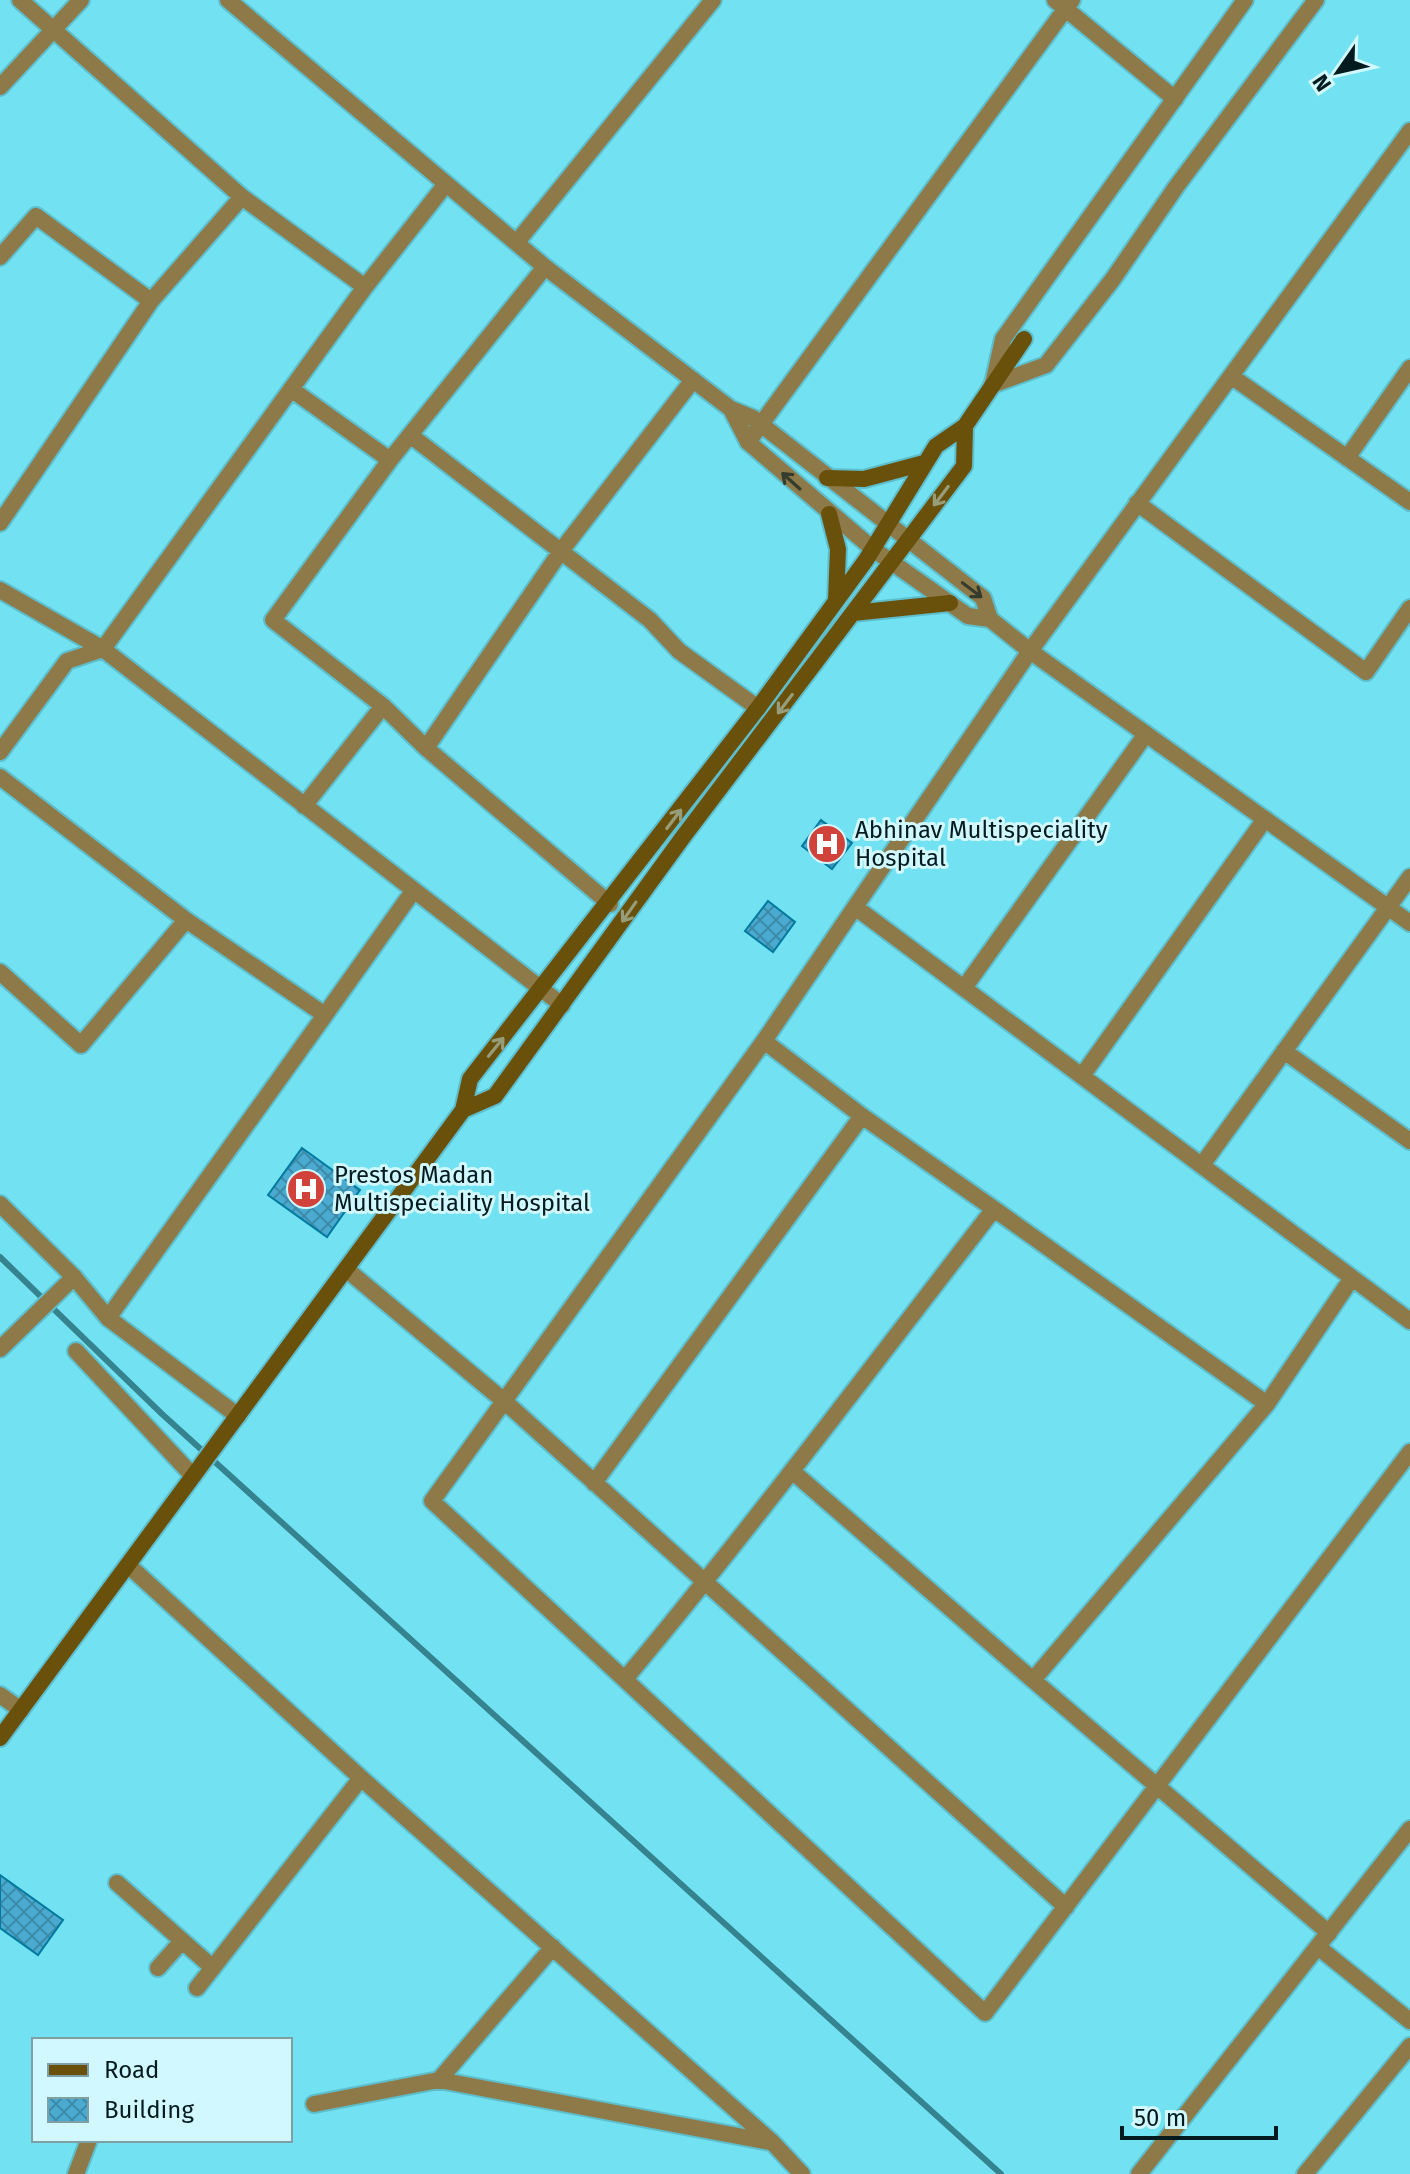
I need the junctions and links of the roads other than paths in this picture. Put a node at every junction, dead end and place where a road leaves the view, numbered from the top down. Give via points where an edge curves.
1 (20, 0) edge
2 (81, 0) edge
3 (228, 0) edge
4 (713, 0) edge
5 (1245, 0) edge
6 (1316, 0) edge
7 (1064, 3) edge
8 (54, 29) junction
9 (0, 87) edge
10 (1175, 99) junction
11 (1410, 131) edge
12 (446, 184) junction
13 (242, 197) junction
14 (517, 242) junction
15 (0, 257) edge
16 (545, 267) junction
17 (365, 287) junction
18 (151, 301) junction
19 (1024, 339) dead end
20 (1410, 368) edge
21 (1231, 376) junction
22 (693, 380) junction
23 (992, 385) junction
24 (291, 389) junction
25 (731, 409) junction
26 (760, 423) junction
27 (965, 426) junction
28 (410, 435) junction
29 (748, 442) junction
30 (1347, 458) junction
31 (390, 460) junction
32 (924, 463) junction
33 (827, 478) junction
34 (1410, 502) edge
35 (1137, 503) junction
36 (829, 514) junction
37 (0, 523) edge
38 (887, 526) junction
39 (907, 541) junction
40 (873, 549) junction
41 (561, 551) junction
42 (891, 562) junction
43 (0, 590) edge
44 (836, 601) junction
45 (950, 603) junction
46 (1410, 608) edge
47 (853, 613) junction
48 (990, 619) junction
49 (103, 649) junction
50 (1030, 651) junction
51 (383, 706) junction
52 (758, 708) junction
53 (1146, 734) junction
54 (426, 748) junction
55 (0, 752) edge
56 (0, 777) edge
57 (304, 806) junction
58 (1265, 819) junction
59 (1410, 877) edge
60 (414, 890) junction
61 (610, 904) junction
62 (855, 907) junction
63 (1388, 907) junction
64 (186, 920) junction
65 (1410, 923) edge
66 (0, 972) edge
67 (964, 988) junction
68 (542, 991) junction
69 (562, 1005) junction
70 (325, 1015) junction
71 (764, 1041) junction
72 (1284, 1051) junction
73 (1082, 1076) junction
74 (463, 1110) junction
75 (862, 1116) junction
76 (1410, 1141) edge
77 (1202, 1165) junction
78 (0, 1204) edge
79 (994, 1209) junction
80 (346, 1269) junction
81 (1352, 1278) junction
82 (70, 1281) junction
83 (108, 1318) junction
84 (1410, 1321) edge
85 (0, 1349) edge
86 (76, 1351) dead end
87 (504, 1401) junction
88 (1267, 1404) junction
89 (238, 1416) junction
90 (1410, 1452) edge
91 (792, 1471) junction
92 (195, 1474) junction
93 (594, 1483) junction
94 (128, 1565) junction
95 (705, 1582) junction
96 (625, 1679) junction
97 (1033, 1680) junction
98 (0, 1695) edge
99 (21, 1710) junction
100 (0, 1738) edge
101 (361, 1778) junction
102 (1157, 1786) junction
103 (1410, 1829) edge
104 (117, 1883) dead end
105 (1066, 1907) junction
106 (1324, 1940) junction
107 (182, 1941) junction
108 (553, 1947) junction
109 (158, 1968) dead end
110 (213, 1968) junction
111 (197, 1988) dead end
112 (1410, 2021) edge
113 (1410, 2046) edge
114 (439, 2080) junction
115 (314, 2104) dead end
116 (88, 2142) edge
117 (772, 2142) junction
118 (76, 2174) edge
119 (802, 2174) edge
120 (1140, 2174) edge
121 (1305, 2174) edge

1 - 8 street
2 - 8 street
3 - 12 street
4 - 14 street
5 - 10 street
6 - 23 street via 1046,365
7 - 10 street
7 - 26 street
8 - 9 street
8 - 13 street
10 - 23 street via 1003,339
11 - 21 street
12 - 14 street
12 - 17 street
13 - 17 street
13 - 18 street
14 - 16 street
15 - 18 street via 36,216
16 - 22 street
16 - 28 street
17 - 24 street
18 - 37 street
19 - 23 main road
20 - 30 street
21 - 30 street
21 - 35 street
22 - 25 street
22 - 41 street
23 - 27 main road
24 - 31 street
24 - 49 street
25 - 26 street
25 - 29 street
26 - 29 street
26 - 33 street
27 - 32 main road via 936,446
27 -> 39 main road via 964,466
28 - 31 street
28 - 41 street
36 -> 29 street
30 - 34 street
31 - 51 street via 273,620
32 - 33 main road via 864,479
32 - 38 main road
33 - 38 street
35 - 46 street via 1366,672
35 - 50 street
36 - 40 street
36 - 44 main road via 838,549
38 - 39 street
38 - 40 main road
39 - 42 main road
39 -> 48 street via 983,598
40 - 42 street
40 - 44 main road
41 - 52 street via 650,620 679,651
41 - 54 street
42 - 45 street
42 - 47 main road
43 - 49 street
44 - 52 main road
45 - 47 main road
45 - 48 street via 968,616
47 -> 69 main road
48 - 50 street
49 - 55 street via 67,661
49 - 57 street
50 - 53 street
50 - 62 street
51 - 54 street
51 - 57 street
61 -> 52 main road
53 - 58 street
53 - 67 street
54 - 61 street
56 - 64 street
57 - 60 street
58 - 63 street
58 - 73 street
59 - 63 street
60 - 68 street
60 - 70 street
61 - 68 main road
62 - 67 street
62 - 71 street
63 - 65 street
63 - 72 street
64 - 66 street via 81,1045
64 - 70 street
67 - 73 street
68 - 69 street
74 -> 68 main road via 470,1079
69 - 74 main road via 495,1096
70 - 83 street
71 - 75 street
71 - 87 street
72 - 76 street
72 - 77 street
73 - 77 street
74 - 80 main road
75 - 79 street
75 - 93 street
77 - 81 street
78 - 82 street
79 - 88 street
79 - 91 street
80 - 87 street
80 - 89 main road
81 - 84 street
81 - 88 street
82 - 83 street
82 - 85 street
83 - 89 street
86 - 92 street
87 - 93 street
87 - 96 street via 432,1501
88 - 97 street
89 - 92 main road
90 - 102 street
91 - 95 street
91 - 97 street
92 - 94 main road
93 - 95 street
94 - 99 main road
94 - 101 street
95 - 96 street
95 - 105 street
96 - 105 street via 985,2013
97 - 102 street
98 - 99 street
99 - 100 main road
101 - 108 street
101 - 110 street
102 - 105 street
102 - 106 street
103 - 106 street
104 - 107 street
106 - 112 street
106 - 120 street
107 - 109 street
107 - 110 street
108 - 114 street
108 - 117 street
110 - 111 street
113 - 121 street
114 - 115 street
114 - 117 street
116 - 118 street
117 - 119 street

